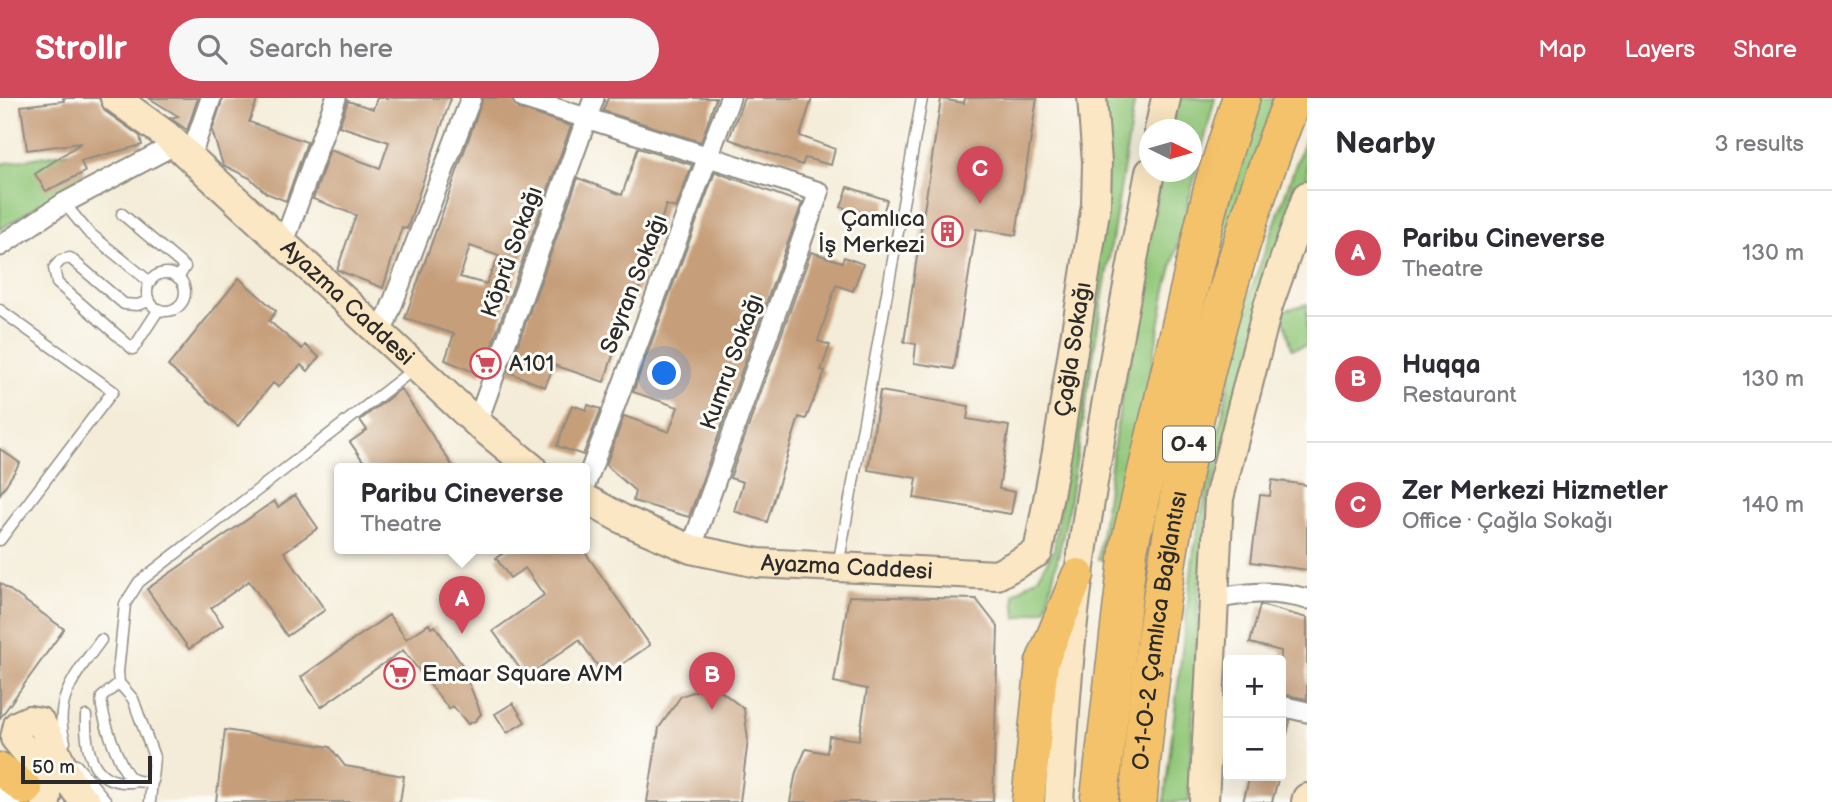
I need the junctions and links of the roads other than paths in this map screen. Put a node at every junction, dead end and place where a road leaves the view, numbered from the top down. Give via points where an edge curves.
1 (115, 98) edge
2 (130, 98) edge
3 (211, 98) edge
4 (336, 98) edge
5 (471, 98) edge
6 (523, 98) edge
7 (730, 98) edge
8 (922, 98) edge
9 (1157, 98) edge
10 (1166, 98) edge
11 (1241, 98) edge
12 (1293, 98) edge
13 (1092, 99) edge
14 (591, 107) edge
15 (1158, 119) edge
16 (1161, 119) edge
17 (177, 146) junction
18 (709, 156) junction
19 (1148, 182) edge
20 (1307, 196) edge
21 (64, 203) junction
22 (122, 214) dead end
23 (283, 245) junction
24 (0, 246) edge
25 (178, 278) junction
26 (150, 282) junction
27 (150, 301) junction
28 (0, 310) edge
29 (159, 310) junction
30 (382, 334) junction
31 (417, 367) junction
32 (477, 423) junction
33 (526, 463) edge
34 (590, 472) edge
35 (590, 501) edge
36 (0, 541) edge
37 (691, 549) junction
38 (837, 568) junction
39 (997, 575) joint
40 (1078, 575) junction
41 (1307, 599) edge
42 (1212, 600) junction
43 (101, 640) dead end
44 (119, 683) junction
45 (1218, 705) edge
46 (1286, 707) edge
47 (1307, 712) edge
48 (86, 716) dead end
49 (0, 769) edge
50 (139, 781) junction
51 (153, 781) junction
52 (21, 796) edge
53 (86, 802) edge
54 (107, 802) edge
55 (150, 802) edge
56 (1028, 802) edge
57 (1059, 802) edge
58 (1099, 802) edge
59 (1138, 802) edge
60 (1204, 802) edge

1 - 17 street, Ayazma Caddesi
2 - 17 street, Ayazma Caddesi via 158,119
3 - 17 street
4 - 23 street
5 - 30 street
6 - 14 street
7 - 18 street, Seyran Sokağı
8 - 38 lane
9 - 15 street
10 - 16 street
11 - 58 highway, O-1-O-2 Çamlıca Bağlantısı / O-4 via 1213,186 1129,547
12 - 59 highway, O-1-O-2 Çamlıca Bağlantısı / O-4 via 1257,188 1217,322 1174,508 1148,676
13 - 39 street, Çağla Sokağı via 1096,205 1038,552
14 - 18 street
14 - 32 street, Köprü Sokağı
17 - 21 street
17 - 23 street, Ayazma Caddesi
18 - 34 street, Seyran Sokağı
18 - 37 street, Kumru Sokağı via 819,192
19 - 40 street, Çağla Sokağı
20 - 42 street via 1268,306 1219,498
21 - 24 street
21 - 26 lane via 88,232
22 - 25 lane via 185,267
23 - 30 street, Ayazma Caddesi
25 - 26 lane via 160,274
25 - 29 lane via 185,289 182,302 172,310
26 - 27 lane
27 - 29 lane
27 - 29 lane via 124,304 70,258 54,268 57,283 133,349
28 - 36 lane via 113,391
30 - 31 street, Ayazma Caddesi
31 - 32 street, Ayazma Caddesi
31 - 44 lane via 139,582 125,604 117,657
32 - 33 street, Ayazma Caddesi
35 - 37 street, Ayazma Caddesi
37 - 38 street, Ayazma Caddesi via 758,563
38 - 39 street, Ayazma Caddesi
40 - 56 main road via 1042,662
40 - 57 street, Çağla Sokağı
41 - 42 street via 1281,592 1247,591
42 - 45 street
43 - 54 lane via 66,690 60,718 66,748
44 - 50 lane via 102,697 101,711 125,771
44 - 51 lane via 133,699 154,757
45 - 60 street
46 - 47 street
48 - 50 lane via 85,744 95,765 117,782
49 - 52 main road
50 - 51 lane
51 - 55 lane
52 - 53 street via 49,790 15,738 18,725 29,720 40,722 48,733 60,767

